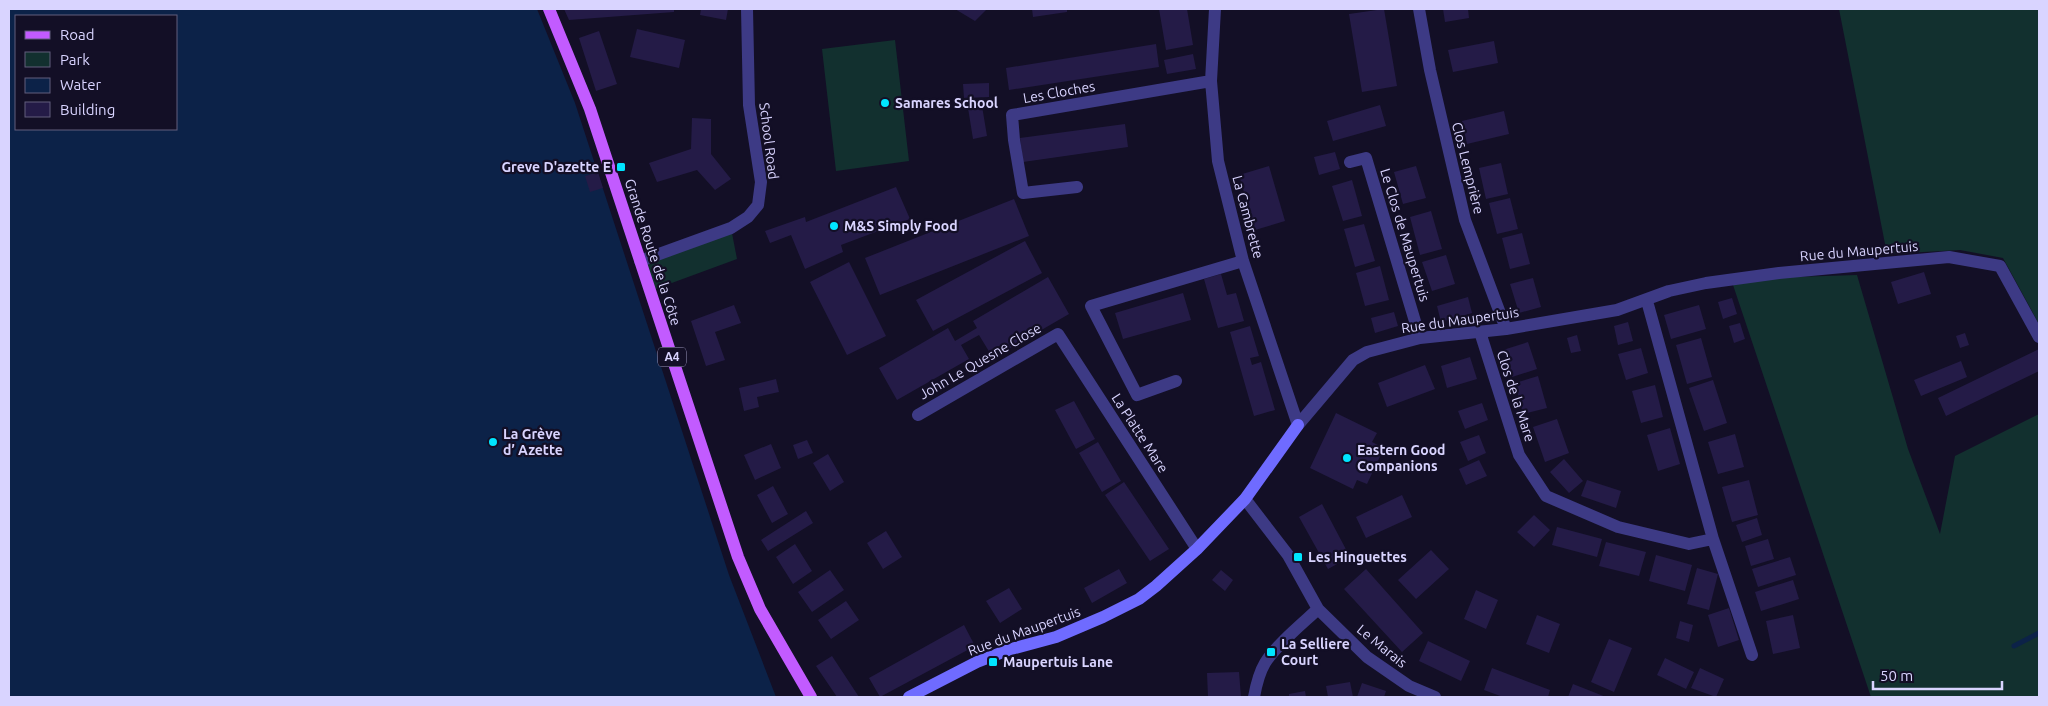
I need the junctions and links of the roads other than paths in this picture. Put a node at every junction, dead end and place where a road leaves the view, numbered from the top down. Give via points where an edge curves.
1 (549, 9) edge
2 (746, 9) edge
3 (1215, 9) edge
4 (1419, 9) edge
5 (1211, 81) junction
6 (1350, 162) dead end
7 (1077, 187) dead end
8 (640, 261) junction
9 (1243, 261) junction
10 (1647, 300) junction
11 (1506, 329) junction
12 (1480, 332) junction
13 (1058, 334) joint
14 (2039, 337) edge
15 (1420, 338) junction
16 (1176, 381) dead end
17 (918, 415) dead end
18 (1298, 425) junction
19 (1244, 499) junction
20 (1713, 540) junction
21 (1197, 549) junction
22 (1318, 609) junction
23 (1752, 655) dead end
24 (811, 697) edge
25 (909, 697) edge
26 (1254, 697) edge
27 (1434, 697) edge

1 - 8 main road, Grande Route de la Côte / A4 via 590,109
2 - 8 street, School Road via 749,105 761,182 758,205 748,217 731,228
3 - 5 street, La Cambrette
4 - 11 street, Clos Lemprière via 1465,220
5 - 7 street, Les Cloches via 1012,115 1023,193
5 - 9 street, La Cambrette via 1218,161
6 - 15 street, Le Clos de Maupertuis via 1366,158
8 - 24 main road, Grande Route de la Côte / A4 via 738,557 760,609
9 - 16 street via 1091,306 1137,395
9 - 18 street, La Cambrette
10 - 11 street, Rue du Maupertuis via 1617,310
10 - 14 street, Rue du Maupertuis via 1669,291 1706,283 1949,257 2000,266
10 - 20 street
11 - 12 street, Rue du Maupertuis
12 - 15 street, Rue du Maupertuis
12 - 20 street, Clos de la Mare via 1519,455 1546,496 1618,527 1689,544
13 - 17 street, John Le Quesne Close
13 - 21 street, La Platte Mare
15 - 18 street, Rue du Maupertuis via 1367,352 1353,360
18 - 19 street, Rue du Maupertuis
19 - 21 street, Rue du Maupertuis
19 - 22 street, Le Marais via 1288,555
20 - 23 street
21 - 25 street, Rue du Maupertuis via 1156,586 1103,617 1056,637 977,662
22 - 26 street via 1265,662
22 - 27 street, Le Marais via 1367,657 1409,686

